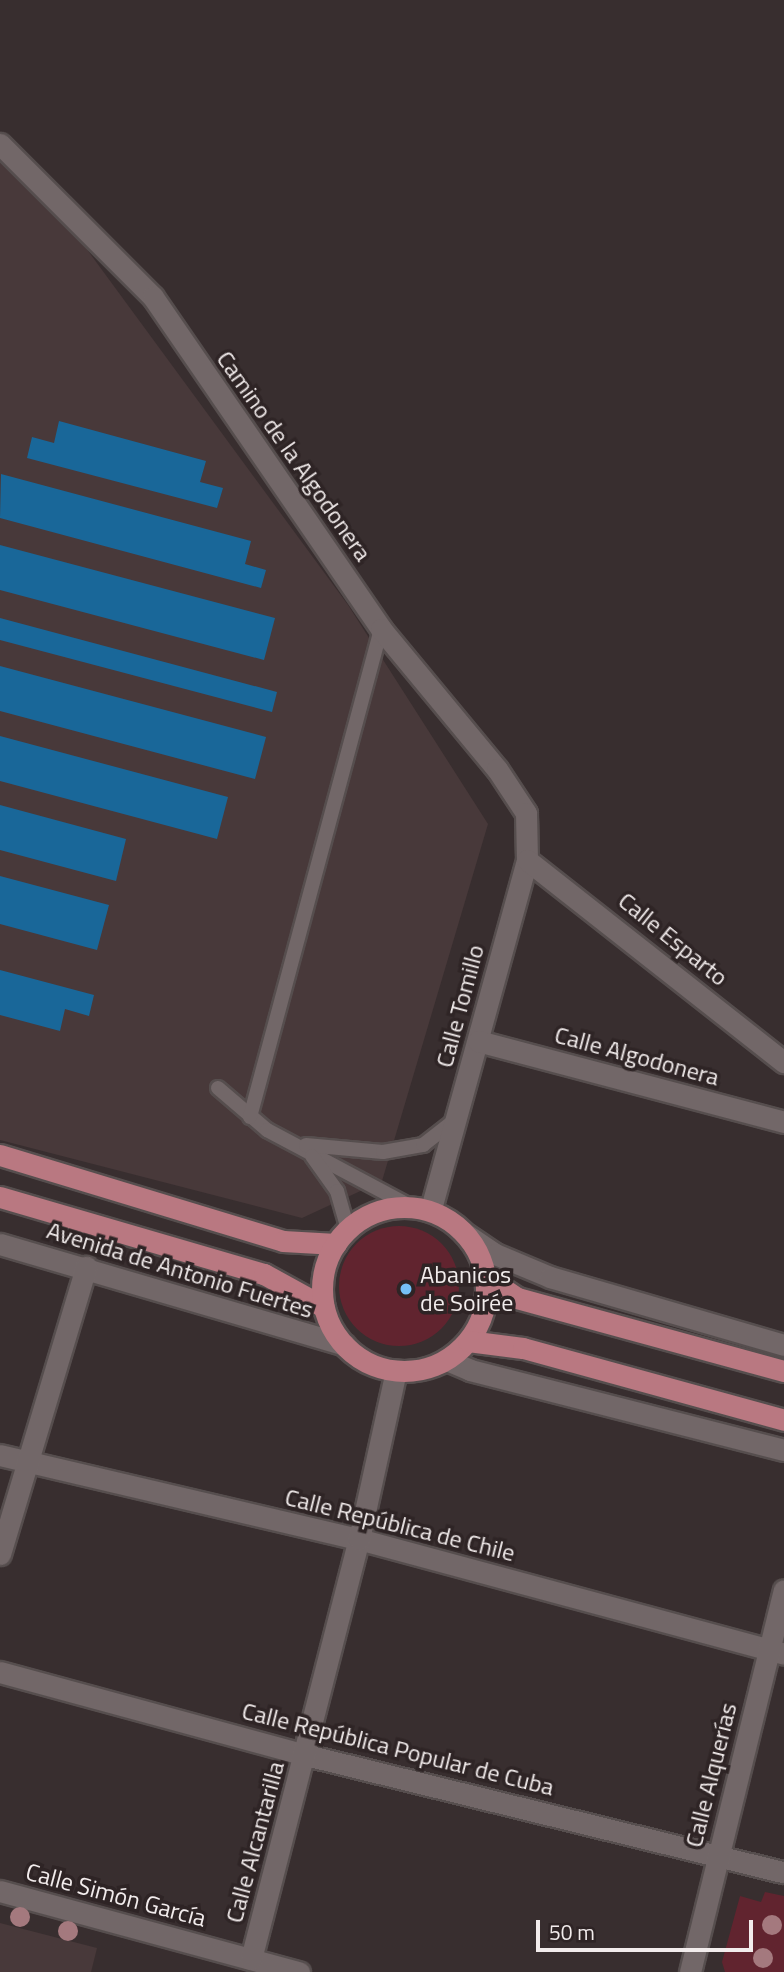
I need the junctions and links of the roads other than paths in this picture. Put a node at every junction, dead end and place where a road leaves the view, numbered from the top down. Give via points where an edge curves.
1 (0, 144) edge
2 (381, 629) junction
3 (526, 813) joint
4 (527, 860) junction
5 (478, 1041) junction
6 (784, 1062) edge
7 (218, 1088) dead end
8 (250, 1117) junction
9 (456, 1120) junction
10 (784, 1122) edge
11 (288, 1142) junction
12 (309, 1152) junction
13 (0, 1154) edge
14 (0, 1197) edge
15 (408, 1205) junction
16 (430, 1211) junction
17 (464, 1233) junction
18 (342, 1237) junction
19 (0, 1244) edge
20 (86, 1267) junction
21 (486, 1277) junction
22 (324, 1307) junction
23 (468, 1341) junction
24 (345, 1345) junction
25 (784, 1345) edge
26 (447, 1360) junction
27 (397, 1371) junction
28 (784, 1371) edge
29 (784, 1420) edge
30 (784, 1450) edge
31 (0, 1455) edge
32 (26, 1462) junction
33 (359, 1539) junction
34 (0, 1554) edge
35 (784, 1590) edge
36 (776, 1652) edge
37 (0, 1672) edge
38 (306, 1755) junction
39 (719, 1854) junction
40 (784, 1872) edge
41 (0, 1891) edge
42 (251, 1959) junction
43 (299, 1972) edge
44 (690, 1972) edge

1 - 2 street, Camino de la Algodonera via 153,297
2 - 3 street, Camino de la Algodonera via 497,769
2 - 8 lane
3 - 4 street, Calle Tomillo
4 - 5 street, Calle Tomillo
4 - 6 street, Calle Esparto
5 - 9 street, Calle Tomillo
5 - 10 street, Calle Algodonera
7 - 8 lane
8 - 11 lane
9 - 11 lane via 423,1144 383,1152
9 - 16 street, Calle Tomillo
11 - 12 lane
12 - 15 lane
12 - 18 lane via 337,1191
13 - 18 main road via 283,1241
14 - 22 main road, Avenida de Antonio Fuertes via 264,1275
15 - 16 main road
15 - 18 main road via 381,1210
16 - 17 main road
17 - 21 main road
17 - 25 street via 495,1254 550,1277
18 - 22 main road via 324,1274
19 - 20 street, Avenida de Antonio Fuertes
20 - 24 street, Avenida de Antonio Fuertes
20 - 32 street
21 - 23 main road via 484,1311
21 - 28 main road via 517,1298
22 - 24 main road
23 - 26 main road
23 - 29 main road via 523,1348
24 - 27 main road via 377,1367
26 - 27 main road via 422,1370
26 - 30 street via 470,1370
27 - 33 street, Calle Alcantarilla
31 - 32 street, Calle República de Chile
32 - 33 street, Calle República de Chile
32 - 34 street
33 - 36 street, Calle República de Chile
33 - 38 street, Calle Alcantarilla
35 - 36 street, Calle Alquerías
36 - 39 street, Calle Alquerías
37 - 38 street, Calle República Popular de Cuba
38 - 39 street, Calle República Popular de Cuba
38 - 42 street, Calle Alcantarilla
39 - 40 street, Calle República Popular de Cuba
39 - 44 street, Calle Alquerías
41 - 42 street, Calle Simón García
42 - 43 street, Calle Simón García

